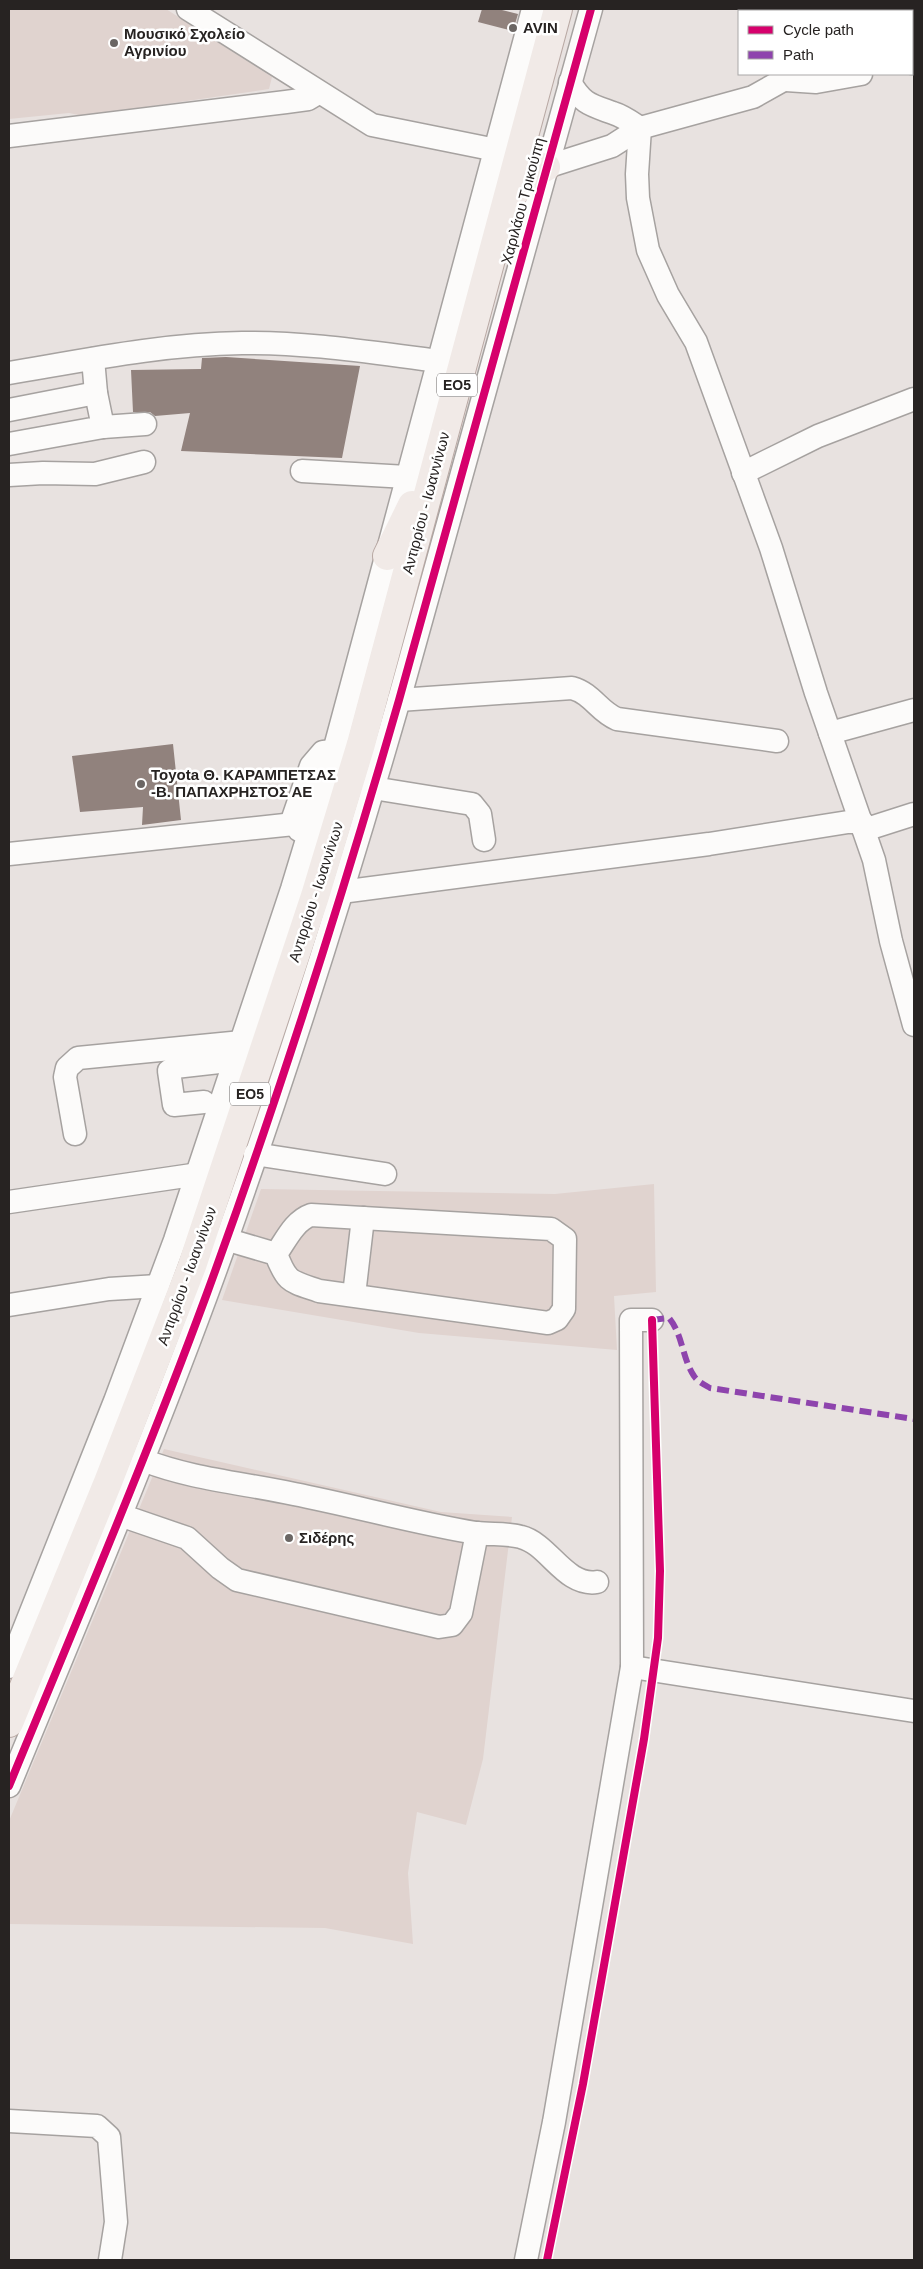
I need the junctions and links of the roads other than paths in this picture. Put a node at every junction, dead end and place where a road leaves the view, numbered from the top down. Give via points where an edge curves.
1 (188, 9) edge
2 (533, 9) edge
3 (558, 9) edge
4 (591, 9) edge
5 (855, 75) edge
6 (790, 77) edge
7 (570, 82) junction
8 (318, 93) junction
9 (640, 128) junction
10 (9, 136) edge
11 (496, 150) junction
12 (546, 167) junction
13 (505, 206) junction
14 (93, 359) junction
15 (439, 361) junction
16 (9, 373) edge
17 (96, 393) junction
18 (914, 399) edge
19 (9, 410) edge
20 (145, 424) dead end
21 (103, 427) junction
22 (9, 444) edge
23 (440, 447) junction
24 (144, 462) dead end
25 (302, 471) dead end
26 (743, 473) junction
27 (9, 475) edge
28 (407, 477) junction
29 (387, 556) junction
30 (399, 700) junction
31 (914, 710) edge
32 (830, 733) junction
33 (776, 741) dead end
34 (373, 788) junction
35 (914, 814) edge
36 (863, 826) junction
37 (302, 829) junction
38 (484, 840) dead end
39 (9, 854) edge
40 (341, 892) junction
41 (914, 1026) edge
42 (240, 1051) junction
43 (204, 1102) dead end
44 (76, 1134) dead end
45 (255, 1154) junction
46 (199, 1174) junction
47 (385, 1174) dead end
48 (9, 1202) edge
49 (363, 1218) junction
50 (225, 1239) junction
51 (276, 1254) junction
52 (158, 1286) junction
53 (354, 1295) junction
54 (9, 1305) edge
55 (652, 1320) dead end
56 (142, 1460) junction
57 (120, 1515) junction
58 (477, 1533) junction
59 (597, 1582) dead end
60 (9, 1667) edge
61 (632, 1667) junction
62 (914, 1711) edge
63 (9, 1723) edge
64 (9, 1786) edge
65 (9, 2121) edge
66 (110, 2260) edge
67 (526, 2260) edge

1 - 8 street
2 - 11 street
3 - 13 main road, Αντιρρίου - Ιωαννίνων / ΕΟ5
4 - 7 street, Χαριλάου Τρικούπη
5 - 6 street via 816,82
6 - 9 street via 734,104
7 - 9 street via 584,101
7 - 12 street, Χαριλάου Τρικούπη
8 - 10 street via 286,102
8 - 11 street via 372,125
9 - 12 street via 612,146
9 - 26 street via 638,198 648,250 668,295 696,342
11 - 15 street
12 - 13 main road via 526,178
12 - 30 street, Χαριλάου Τρικούπη
13 - 23 main road, Αντιρρίου - Ιωαννίνων / ΕΟ5
14 - 15 street via 158,348 243,343 330,348
14 - 16 street
14 - 17 street
15 - 28 street
17 - 19 street
17 - 21 street
18 - 26 street via 818,436
20 - 21 street
21 - 22 street
23 - 29 main road
23 - 63 main road, Αντιρρίου - Ιωαννίνων / ΕΟ5 via 339,820 217,1194 150,1375
24 - 27 street via 95,474 43,472
25 - 28 street
26 - 32 street via 771,548
28 - 29 street
29 - 37 street via 334,751
30 - 33 street via 572,688 584,691 604,712 617,718
30 - 34 street, Χαριλάου Τρικούπη
31 - 32 street
32 - 36 street
34 - 38 street via 472,804 480,814
34 - 40 street, Χαριλάου Τρικούπη
35 - 36 street
36 - 40 street via 848,822
36 - 41 street
37 - 39 street
37 - 42 street
40 - 45 street, Χαριλάου Τρικούπη
42 - 43 street via 170,1071 174,1105
42 - 44 street via 78,1058 67,1068 65,1077
42 - 46 street
45 - 47 street
45 - 50 street, Χαριλάου Τρικούπη
46 - 48 street
46 - 52 street
49 - 51 street via 311,1215 303,1218
49 - 53 street
49 - 53 street via 551,1229 565,1239 564,1309 557,1319 548,1323
50 - 51 street
50 - 56 street, Χαριλάου Τρικούπη
51 - 53 street via 284,1274 292,1282
52 - 54 street via 109,1289
52 - 60 street
55 - 61 street via 631,1320
56 - 57 street, Χαριλάου Τρικούπη
56 - 58 street via 170,1471 297,1494
57 - 58 street via 187,1538 237,1580 439,1627 452,1625 461,1613
57 - 64 street, Χαριλάου Τρικούπη
58 - 59 street via 522,1537 578,1579 589,1584
61 - 62 street
61 - 67 street via 554,2122
65 - 66 street via 97,2126 109,2137 116,2222

